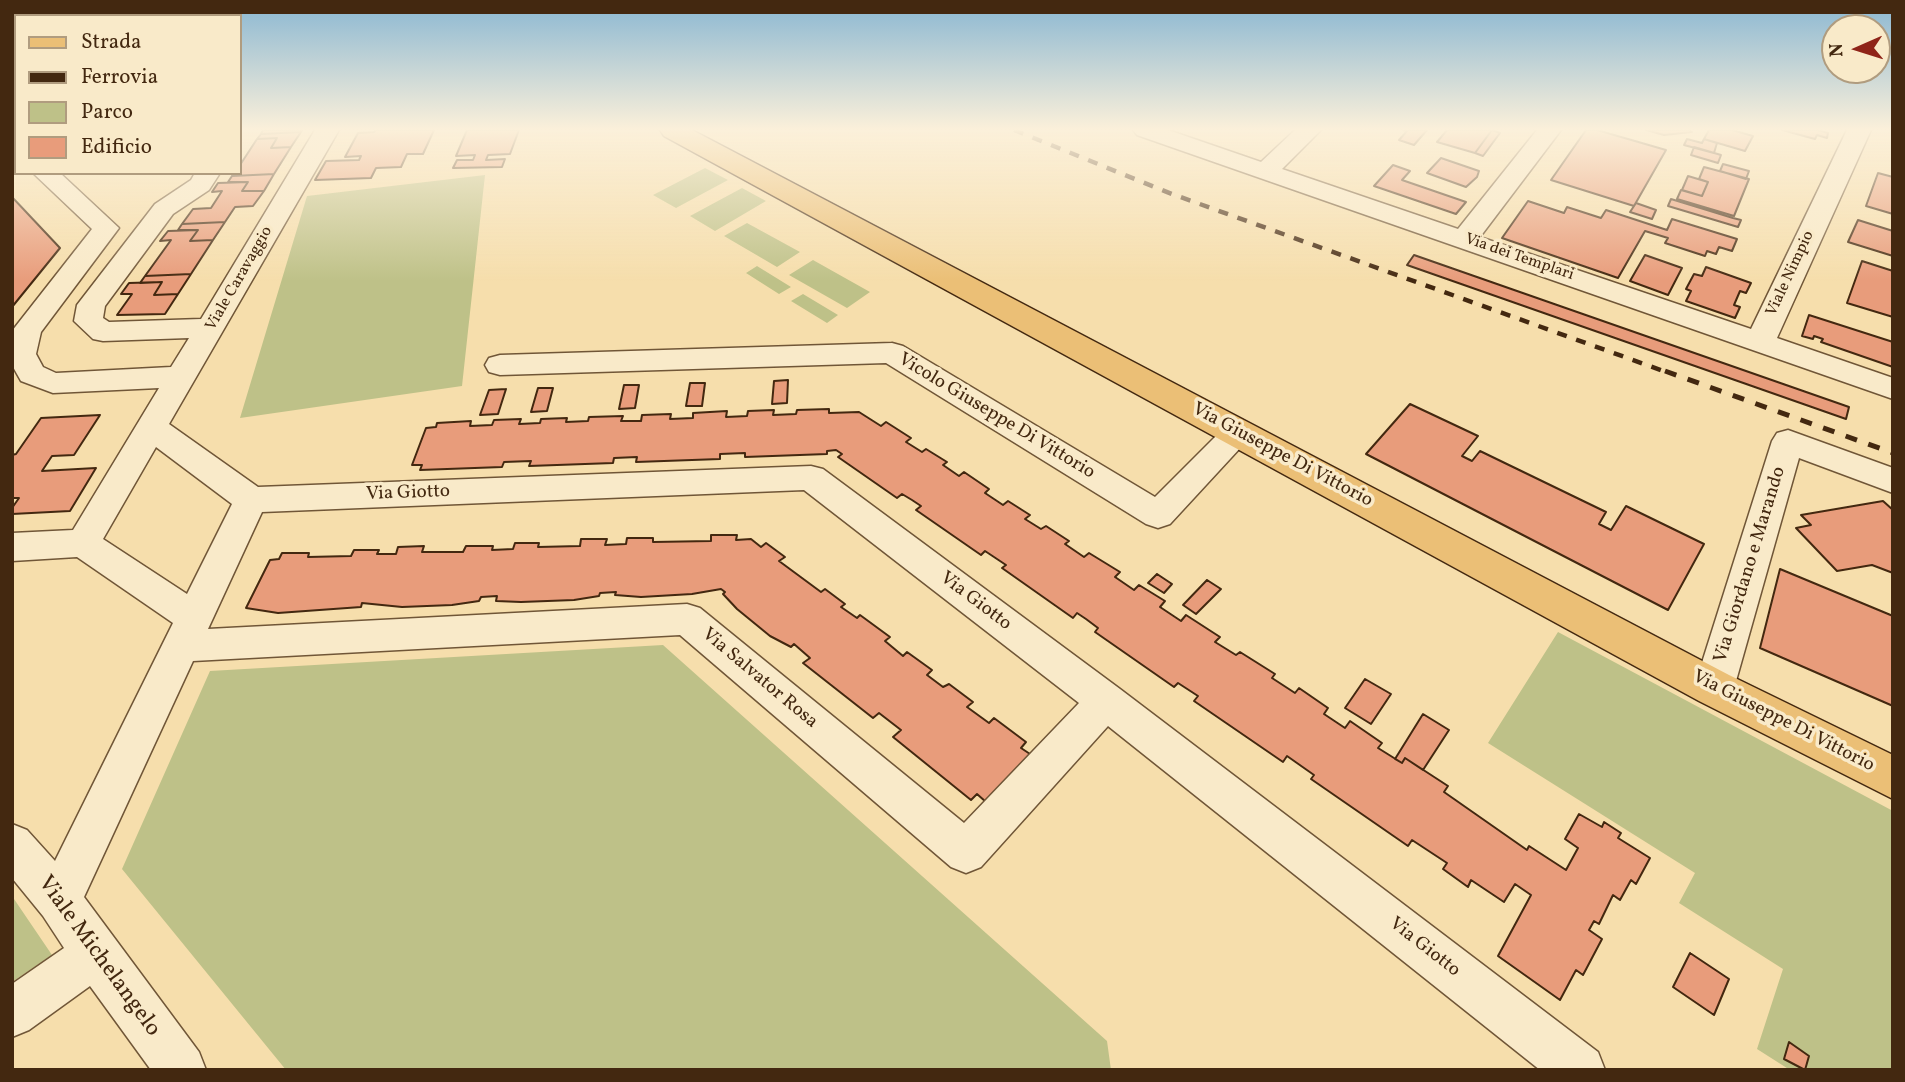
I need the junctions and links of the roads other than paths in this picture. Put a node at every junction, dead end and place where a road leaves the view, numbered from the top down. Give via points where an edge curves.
1 (53, 180) edge
2 (203, 180) edge
3 (298, 180) edge
4 (767, 180) edge
5 (1296, 180) edge
6 (1510, 180) edge
7 (1835, 180) edge
8 (150, 226) junction
9 (106, 228) junction
10 (1464, 239) junction
11 (212, 328) junction
12 (1760, 342) junction
13 (500, 365) dead end
14 (183, 377) junction
15 (1893, 389) edge
16 (153, 429) junction
17 (1238, 433) junction
18 (1893, 481) edge
19 (251, 500) junction
20 (83, 544) junction
21 (12, 547) edge
22 (188, 632) junction
23 (1714, 688) junction
24 (1106, 701) junction
25 (1893, 778) edge
26 (12, 845) edge
27 (59, 900) junction
28 (95, 954) junction
29 (12, 1013) edge
30 (181, 1070) edge
31 (1580, 1070) edge

1 - 9 street
2 - 8 street via 163,209
3 - 11 street, Viale Caravaggio
4 - 17 main road, Via Giuseppe Di Vittorio
5 - 10 street, Via dei Templari
6 - 10 street
7 - 12 street, Viale Nimpio
8 - 9 street
8 - 11 street via 91,305 88,321 103,332
9 - 14 street via 27,331 21,354 33,373 53,383
10 - 12 street, Via dei Templari
11 - 14 street, Viale Caravaggio
12 - 15 street, Via dei Templari
13 - 17 street, Vicolo Giuseppe Di Vittorio via 892,353 1158,515
14 - 16 street, Viale Caravaggio
16 - 19 street
16 - 20 street, Viale Caravaggio
17 - 23 main road, Via Giuseppe Di Vittorio
18 - 23 street, Via Giordano e Marando via 1788,441
19 - 22 street
19 - 24 street, Via Giotto via 811,478
20 - 21 street
20 - 22 street
22 - 24 street, Via Salvator Rosa via 687,619 965,852
22 - 27 street
23 - 25 main road, Via Giuseppe Di Vittorio
24 - 31 street, Via Giotto
26 - 27 street, Viale Michelangelo
27 - 28 street, Viale Michelangelo
28 - 29 street
28 - 30 street, Viale Michelangelo

